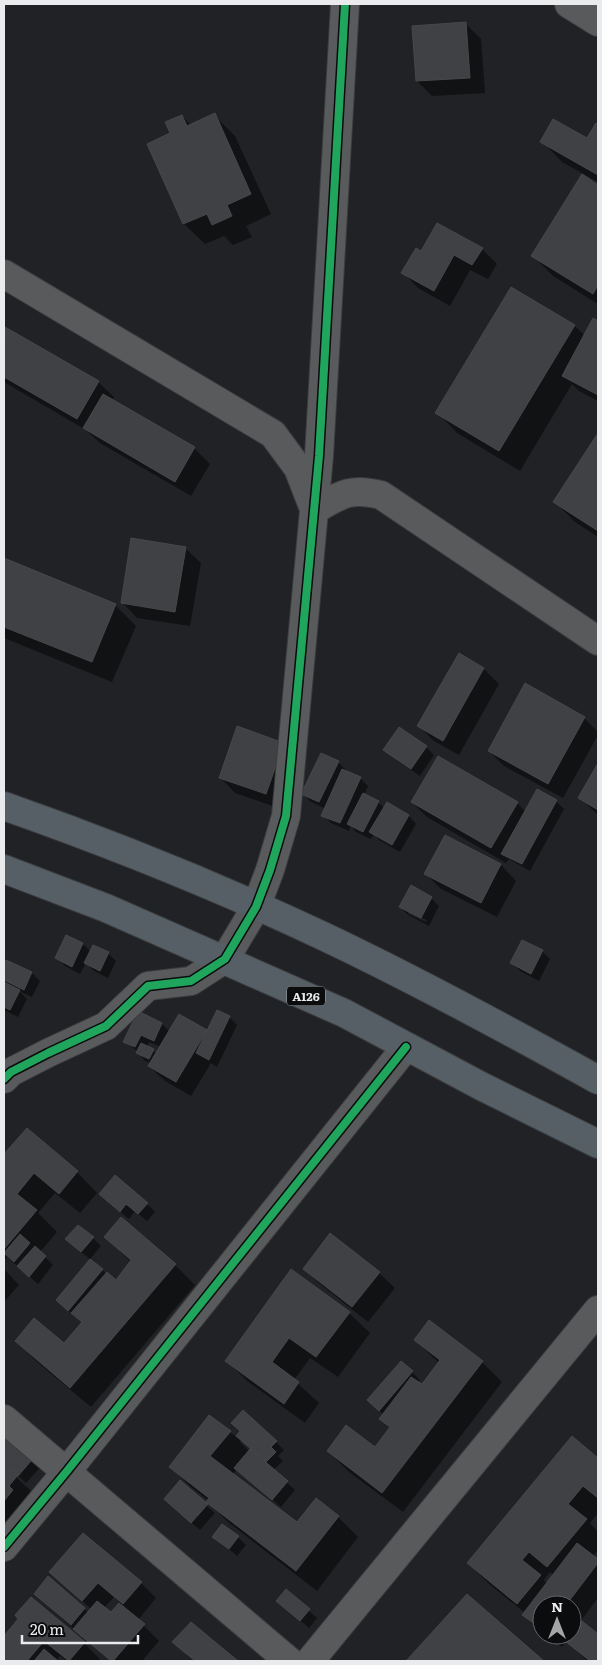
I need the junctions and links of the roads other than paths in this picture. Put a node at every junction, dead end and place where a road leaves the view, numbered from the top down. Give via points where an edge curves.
1 (346, 4) edge
2 (569, 4) edge
3 (598, 22) edge
4 (4, 274) edge
5 (314, 510) junction
6 (598, 641) edge
7 (4, 806) edge
8 (4, 869) edge
9 (256, 907) junction
10 (225, 960) junction
11 (406, 1047) junction
12 (4, 1078) edge
13 (598, 1080) edge
14 (598, 1144) edge
15 (598, 1310) edge
16 (4, 1418) edge
17 (67, 1471) junction
18 (4, 1547) edge
19 (289, 1661) edge
20 (310, 1661) edge

1 - 5 street
2 - 3 street
4 - 5 street via 273,434 298,468
5 - 6 street via 344,494 364,491 381,495
5 - 9 street via 286,816
7 - 9 highway via 69,829
8 - 10 highway, A126 via 106,908
9 - 10 street
9 - 13 highway via 323,936
10 - 11 highway, A126 via 344,1013
10 - 12 street via 191,981 148,986 106,1026 48,1052
11 - 14 highway, A126
11 - 17 street
15 - 20 street
16 - 17 street
17 - 18 street
17 - 19 street

